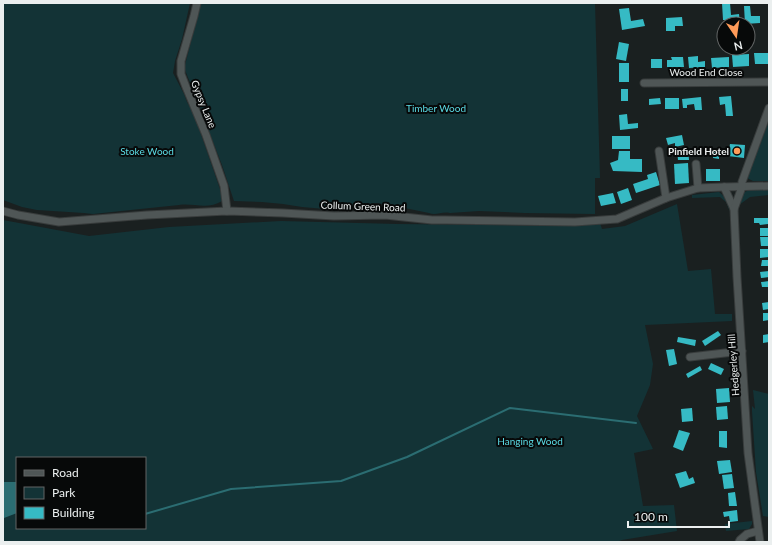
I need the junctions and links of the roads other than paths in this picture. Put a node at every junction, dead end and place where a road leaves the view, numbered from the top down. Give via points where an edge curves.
1 (197, 3) edge
2 (769, 82) edge
3 (644, 83) dead end
4 (769, 108) edge
5 (659, 151) dead end
6 (696, 164) dead end
7 (769, 186) edge
8 (724, 187) junction
9 (742, 187) junction
10 (698, 188) junction
11 (666, 198) junction
12 (734, 208) junction
13 (3, 211) edge
14 (227, 211) junction
15 (742, 350) junction
16 (690, 357) dead end
17 (758, 531) junction
18 (739, 542) edge
19 (760, 542) edge

1 - 14 street, Gypsy Lane via 181,61 182,74 224,186
2 - 3 street, Wood End Close
4 - 9 street, Hedgerley Hill
5 - 11 street
6 - 10 street
7 - 9 street, Collum Green Road
8 - 9 street, Collum Green Road
8 - 10 street, Collum Green Road
8 - 12 street
9 - 12 street, Hedgerley Hill
10 - 11 street, Collum Green Road
11 - 14 street, Collum Green Road via 617,219 575,222 438,220 385,215 334,216
12 - 15 street, Hedgerley Hill
13 - 14 street, Collum Green Road via 59,222
15 - 16 street
15 - 17 street, Hedgerley Hill via 748,453
17 - 18 street via 747,534
17 - 19 street, Hedgerley Hill

